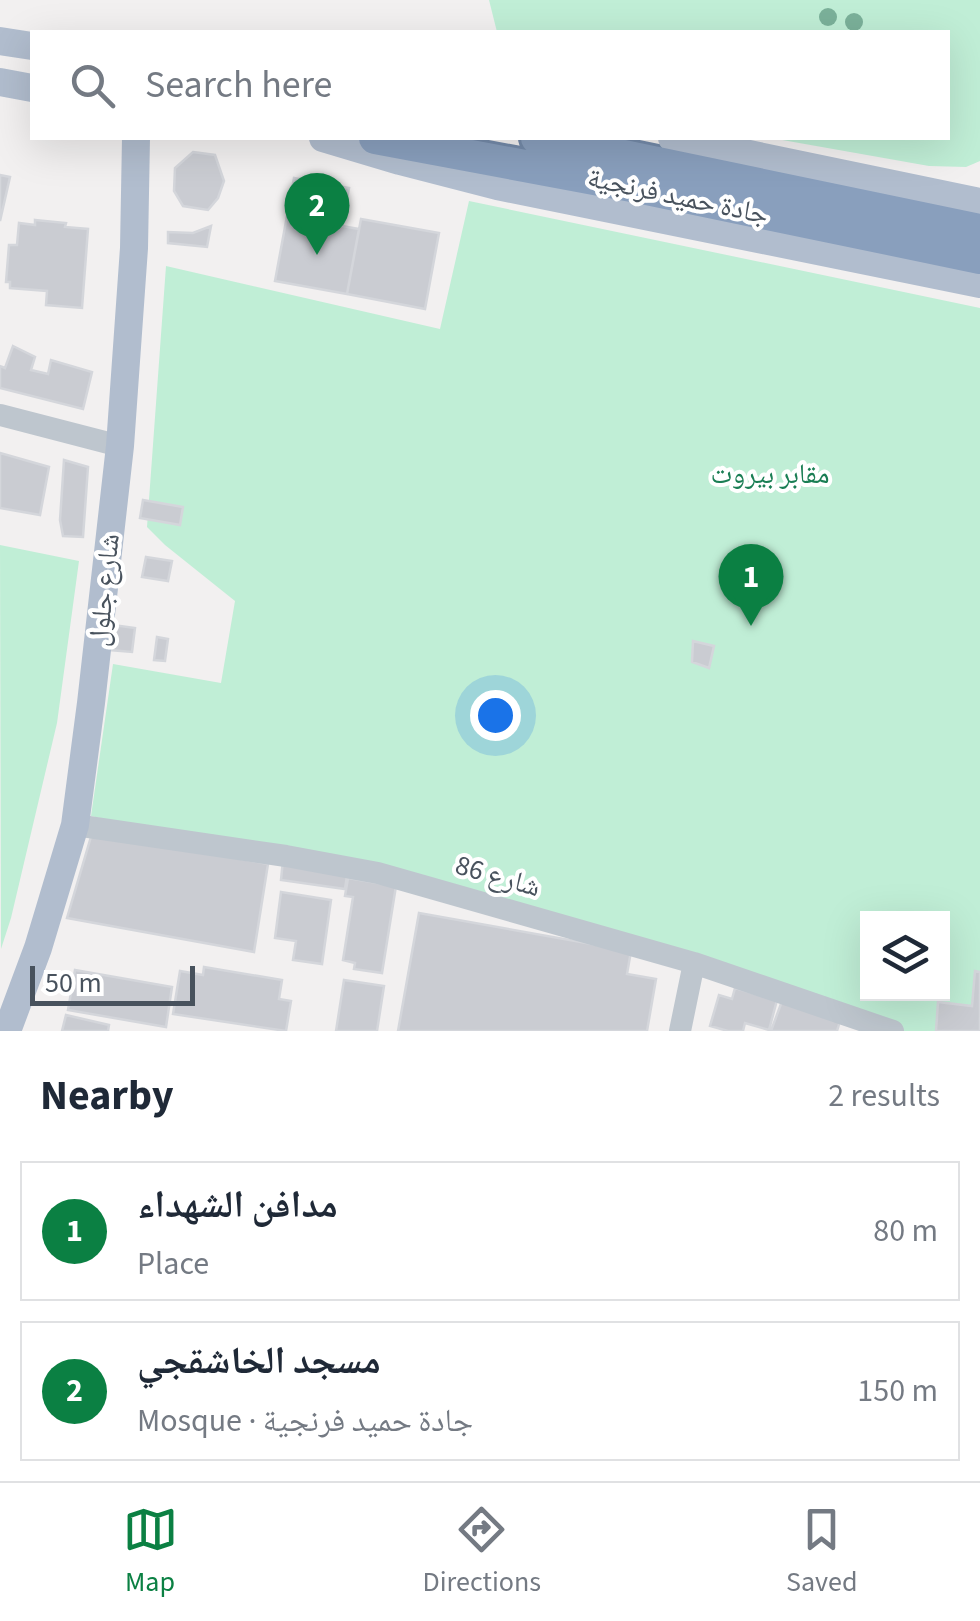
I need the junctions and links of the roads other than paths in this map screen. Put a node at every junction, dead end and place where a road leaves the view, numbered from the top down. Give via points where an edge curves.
1 (0, 41) edge
2 (30, 46) edge
3 (0, 82) edge
4 (30, 88) edge
5 (136, 140) edge
6 (330, 140) edge
7 (386, 140) edge
8 (548, 140) edge
9 (682, 140) edge
10 (980, 190) edge
11 (946, 193) junction
12 (980, 202) edge
13 (980, 230) edge
14 (976, 276) edge
15 (0, 416) edge
16 (120, 446) junction
17 (74, 824) junction
18 (694, 963) junction
19 (8, 1031) edge
20 (680, 1031) edge
21 (893, 1031) edge

1 - 2 main road
3 - 4 main road
5 - 16 main road, شارع جلول
6 - 14 main road via 497,186
7 - 14 highway, جادة حميد فرنجية via 656,191
8 - 13 highway, جادة حميد فرنجية
9 - 11 main road
10 - 11 main road
11 - 12 main road
15 - 16 street
16 - 17 main road, شارع جلول
17 - 18 street, شارع 86 via 378,873
17 - 19 main road, شارع جلول
18 - 20 street
18 - 21 street, شارع 86

